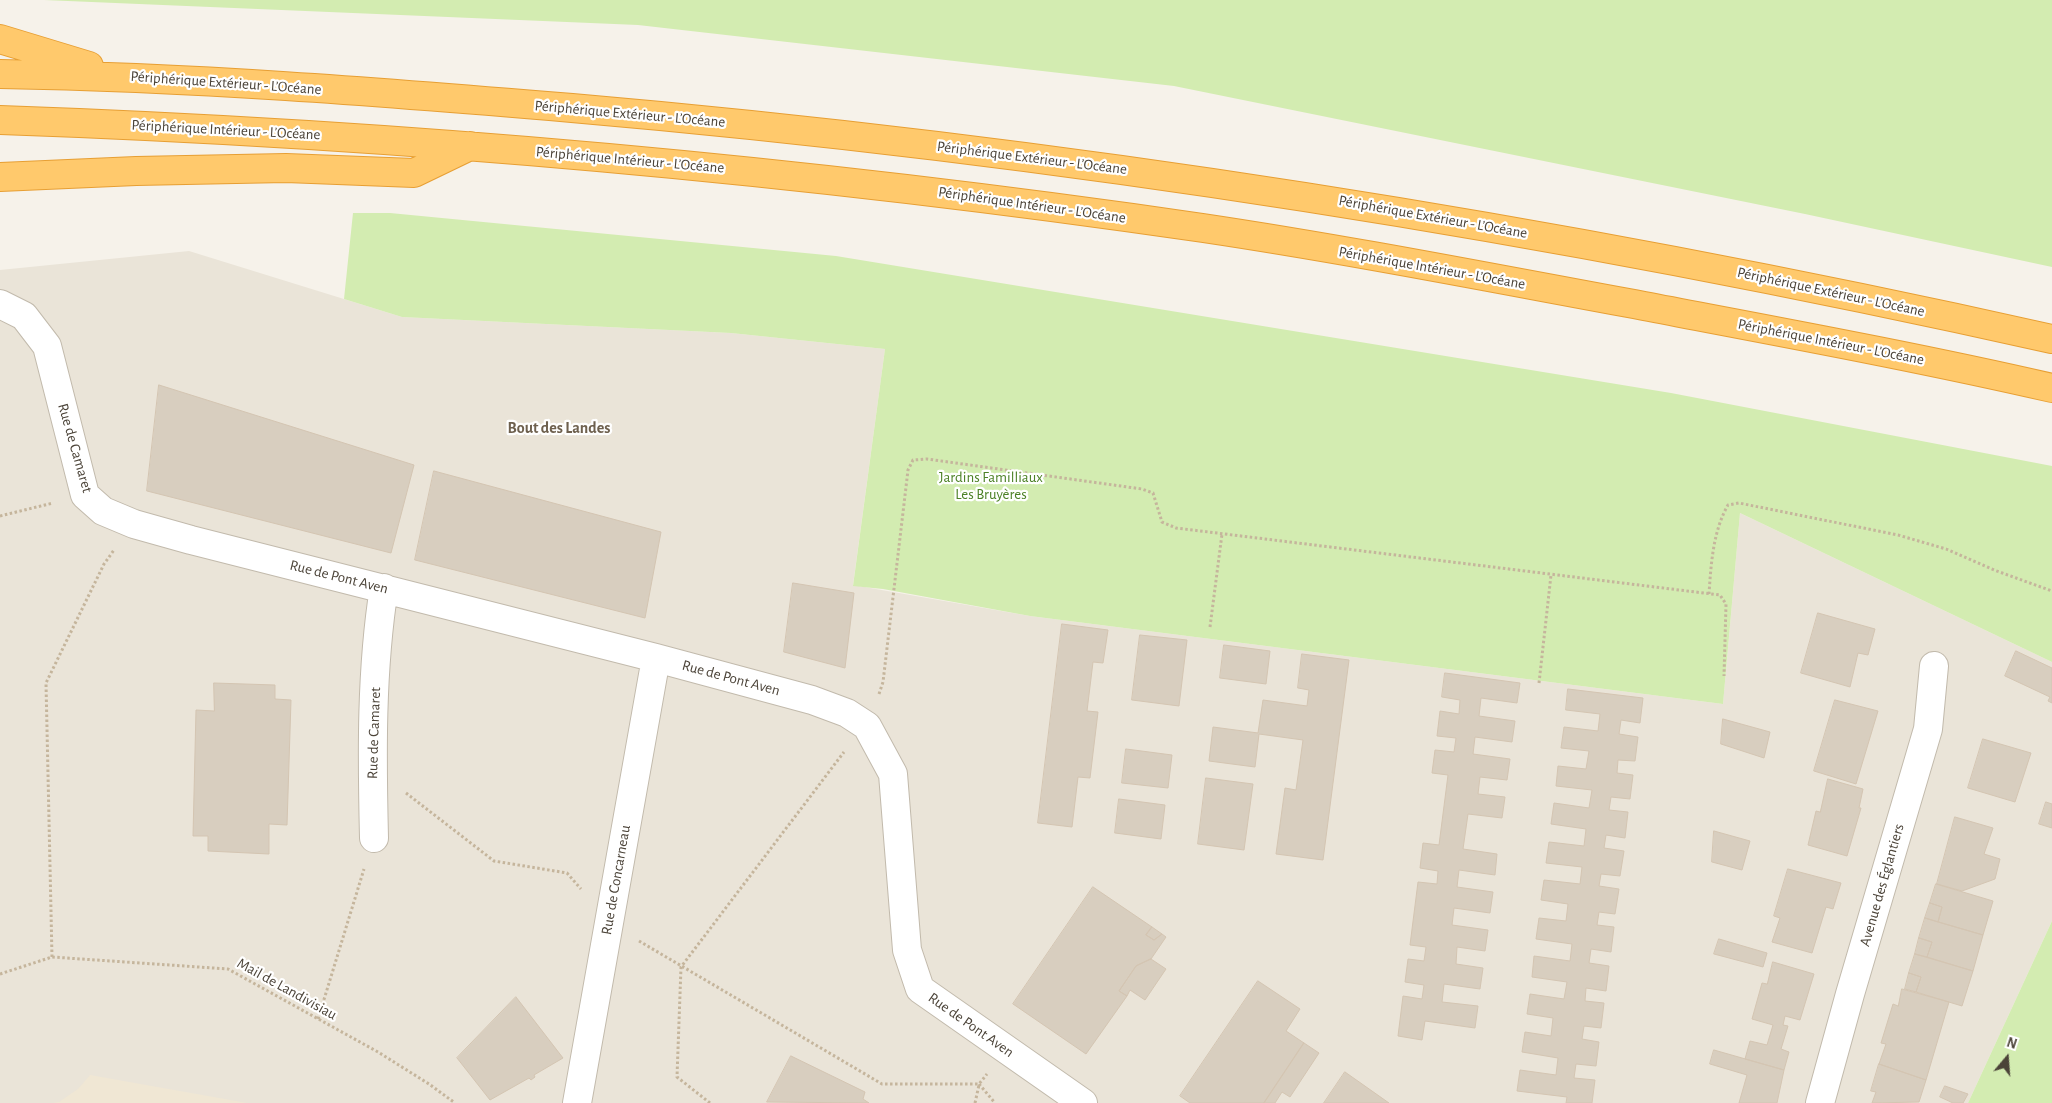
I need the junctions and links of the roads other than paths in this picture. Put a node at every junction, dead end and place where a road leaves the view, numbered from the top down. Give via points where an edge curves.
1 (0, 39) edge
2 (0, 74) edge
3 (119, 76) junction
4 (0, 120) edge
5 (471, 146) junction
6 (0, 177) edge
7 (0, 304) edge
8 (2052, 339) edge
9 (2052, 388) edge
10 (134, 524) joint
11 (384, 588) junction
12 (656, 658) junction
13 (1934, 666) dead end
14 (374, 838) road end
15 (578, 1103) edge
16 (1083, 1103) edge
17 (1820, 1103) edge

1 - 3 highway
2 - 3 highway, Périphérique Extérieur - L’Océane
3 - 8 highway, Périphérique Extérieur - L’Océane via 415,95 668,116 1015,154 1348,202 1571,241 1748,274
4 - 5 highway, Périphérique Intérieur - L’Océane via 175,126
5 - 6 highway via 414,173 286,168
5 - 9 highway, Périphérique Intérieur - L’Océane via 810,178 1208,229 1541,287 1931,361
7 - 10 street, Rue de Camaret via 24,316 47,346 85,495 103,511
10 - 11 street, Rue de Pont Aven
11 - 12 street, Rue de Pont Aven
11 - 14 street, Rue de Camaret via 378,628 372,767
12 - 15 street, Rue de Concarneau
12 - 16 street, Rue de Pont Aven via 812,700 867,726 893,774 907,950 920,989
13 - 17 street, Avenue des Églantiers via 1928,729

